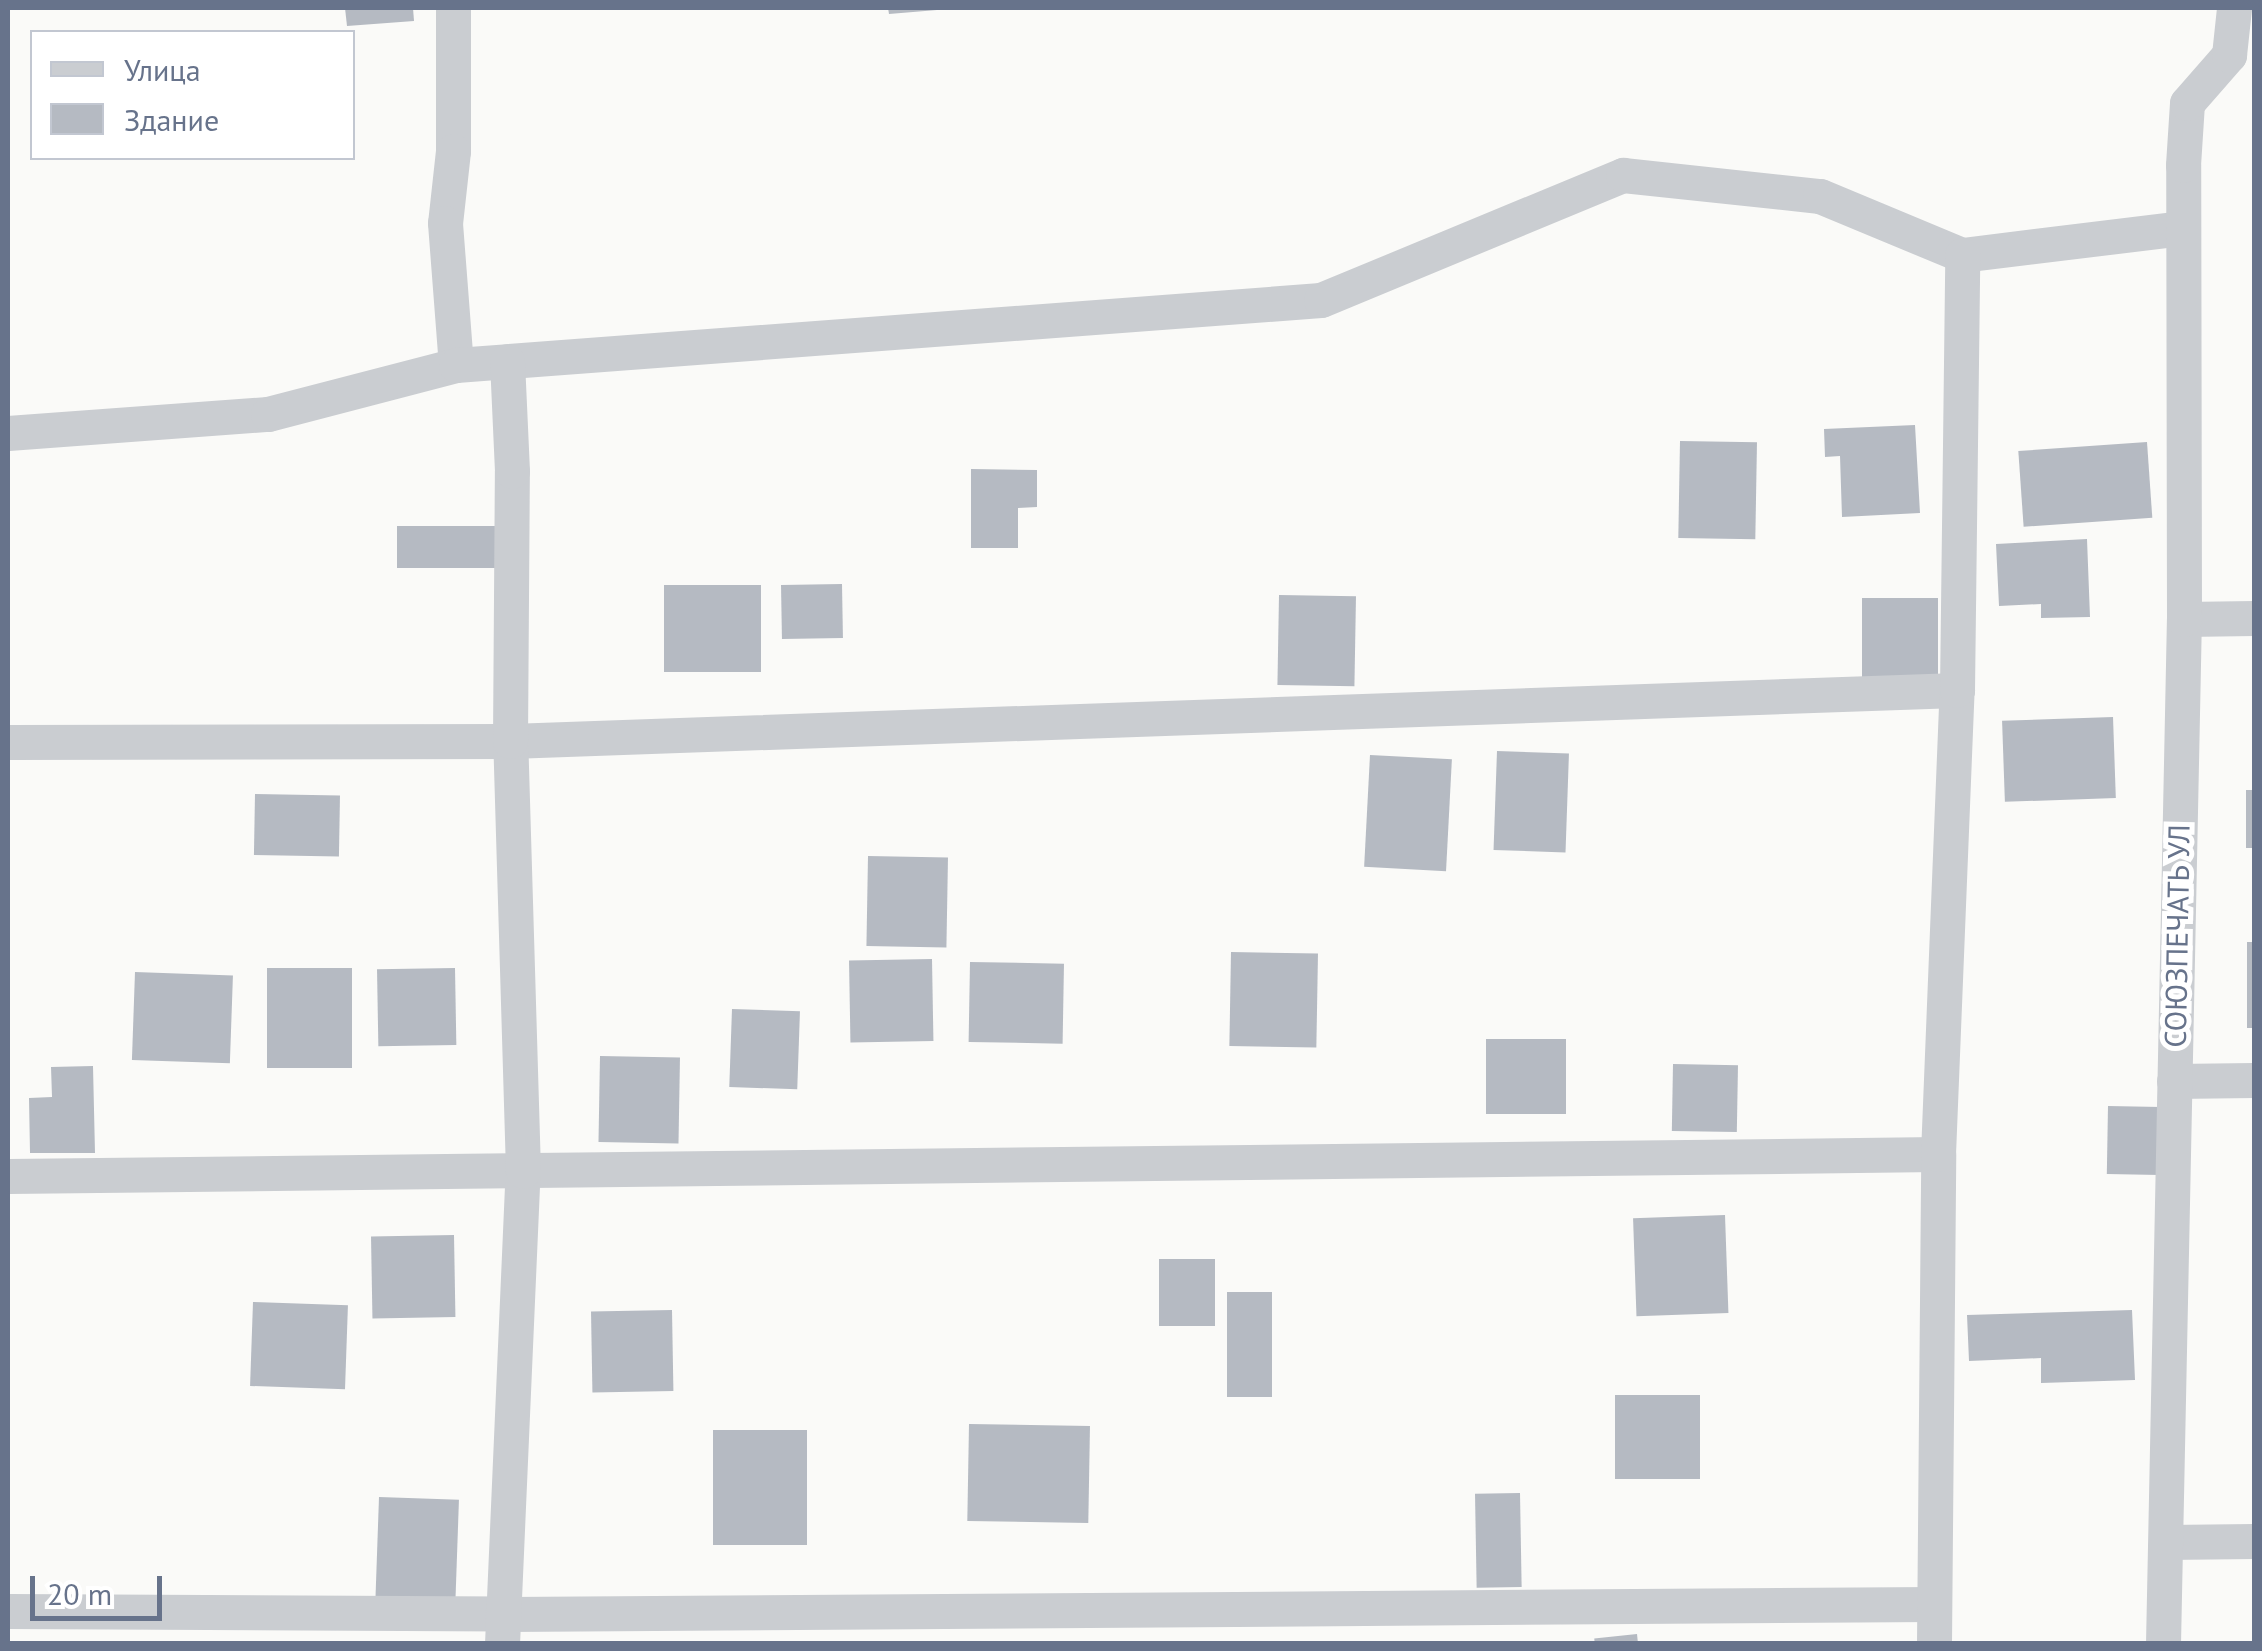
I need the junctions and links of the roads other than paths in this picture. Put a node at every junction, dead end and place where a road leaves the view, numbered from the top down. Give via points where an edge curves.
1 (454, 8) edge
2 (2234, 8) edge
3 (2181, 228) junction
4 (1962, 255) junction
5 (507, 361) junction
6 (456, 365) junction
7 (8, 433) edge
8 (2254, 618) edge
9 (2184, 619) junction
10 (1957, 690) junction
11 (510, 741) junction
12 (8, 742) edge
13 (2254, 1080) edge
14 (2174, 1081) junction
15 (1938, 1154) junction
16 (523, 1171) junction
17 (8, 1176) edge
18 (2254, 1541) edge
19 (2166, 1542) junction
20 (1934, 1604) junction
21 (8, 1611) edge
22 (502, 1629) edge
23 (1934, 1644) edge
24 (2163, 1644) edge

1 - 6 street via 454,151 445,223
2 - 3 street, СОЮЗПЕЧАТЬ УЛ via 2229,55 2187,103
3 - 4 street
3 - 9 street, СОЮЗПЕЧАТЬ УЛ
4 - 5 street via 1820,196 1623,174 1322,300
4 - 10 street
5 - 6 street
5 - 11 street
6 - 7 street via 268,414
8 - 9 street
9 - 14 street, СОЮЗПЕЧАТЬ УЛ
10 - 11 street
10 - 15 street
11 - 12 street
11 - 16 street
13 - 14 street
14 - 19 street, СОЮЗПЕЧАТЬ УЛ
15 - 16 street
15 - 20 street
16 - 17 street
16 - 22 street
18 - 19 street
19 - 24 street, СОЮЗПЕЧАТЬ УЛ
20 - 22 street
20 - 23 street
21 - 22 street

